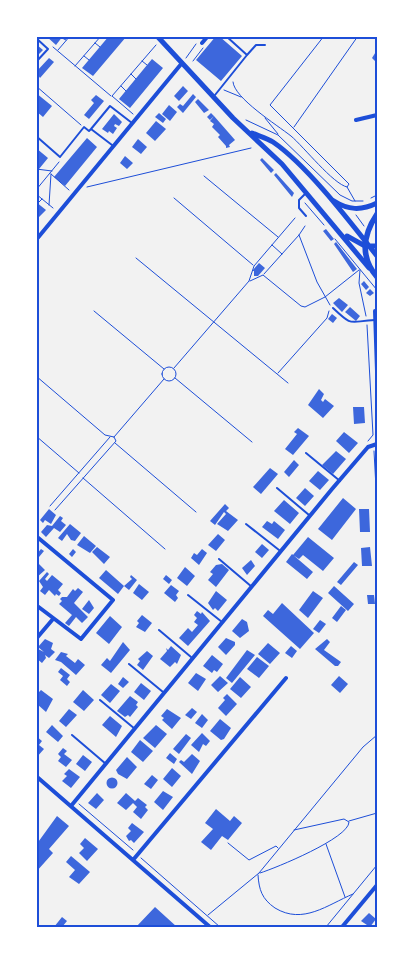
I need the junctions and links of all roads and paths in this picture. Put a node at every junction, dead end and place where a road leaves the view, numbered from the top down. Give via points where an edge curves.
1 (70, 36) edge
2 (101, 36) edge
3 (157, 36) edge
4 (208, 36) edge
5 (226, 36) edge
6 (324, 36) edge
7 (358, 36) edge
8 (36, 38) edge
9 (62, 38) dead end
10 (66, 41) junction
11 (95, 43) junction
12 (202, 43) joint
13 (156, 44) dead end
14 (52, 46) dead end
15 (265, 46) dead end
16 (100, 47) dead end
17 (58, 51) junction
18 (247, 55) junction
19 (84, 56) junction
20 (89, 60) dead end
21 (142, 61) junction
22 (36, 62) edge
23 (182, 62) junction
24 (75, 66) junction
25 (147, 66) dead end
26 (131, 74) junction
27 (136, 78) dead end
28 (233, 82) dead end
29 (36, 86) edge
30 (120, 86) junction
31 (222, 88) junction
32 (126, 91) dead end
33 (48, 96) junction
34 (112, 96) junction
35 (213, 97) junction
36 (242, 97) junction
37 (45, 100) dead end
38 (133, 114) dead end
39 (263, 115) junction
40 (377, 115) edge
41 (245, 120) dead end
42 (356, 120) dead end
43 (132, 123) junction
44 (84, 128) junction
45 (294, 128) junction
46 (91, 129) junction
47 (247, 130) junction
48 (278, 135) junction
49 (36, 136) edge
50 (113, 146) junction
51 (252, 148) dead end
52 (60, 162) dead end
53 (57, 165) junction
54 (62, 168) dead end
55 (36, 169) edge
56 (52, 172) junction
57 (204, 176) dead end
58 (347, 187) junction
59 (36, 190) edge
60 (70, 190) dead end
61 (76, 190) junction
62 (306, 192) junction
63 (36, 194) edge
64 (377, 195) edge
65 (327, 196) junction
66 (174, 198) dead end
67 (301, 198) junction
68 (42, 199) junction
69 (355, 201) junction
70 (377, 203) edge
71 (38, 204) dead end
72 (49, 205) junction
73 (53, 208) dead end
74 (377, 214) edge
75 (306, 216) dead end
76 (295, 218) dead end
77 (324, 225) dead end
78 (305, 226) dead end
79 (342, 233) junction
80 (299, 235) junction
81 (278, 237) junction
82 (335, 239) dead end
83 (36, 240) edge
84 (271, 245) junction
85 (366, 245) junction
86 (377, 246) edge
87 (282, 254) junction
88 (377, 256) edge
89 (136, 258) dead end
90 (254, 266) junction
91 (371, 269) junction
92 (360, 270) junction
93 (263, 275) junction
94 (377, 277) edge
95 (249, 281) junction
96 (377, 290) edge
97 (325, 296) junction
98 (330, 305) junction
99 (333, 308) joint
100 (375, 310) dead end
101 (36, 311) edge
102 (94, 311) dead end
103 (36, 320) edge
104 (367, 320) junction
105 (375, 320) junction
106 (214, 322) junction
107 (174, 368) junction
108 (164, 369) junction
109 (377, 370) edge
110 (278, 374) junction
111 (36, 376) edge
112 (175, 378) junction
113 (164, 379) junction
114 (288, 382) dead end
115 (373, 435) junction
116 (36, 436) edge
117 (110, 436) junction
118 (114, 436) junction
119 (114, 442) junction
120 (252, 442) dead end
121 (367, 442) dead end
122 (375, 444) edge
123 (306, 452) dead end
124 (79, 473) junction
125 (83, 478) junction
126 (340, 480) junction
127 (277, 488) dead end
128 (50, 506) dead end
129 (377, 506) edge
130 (55, 510) dead end
131 (196, 512) dead end
132 (311, 516) junction
133 (246, 524) dead end
134 (36, 536) edge
135 (165, 550) dead end
136 (281, 552) junction
137 (219, 559) dead end
138 (252, 587) junction
139 (188, 594) dead end
140 (36, 605) edge
141 (53, 620) junction
142 (222, 622) junction
143 (160, 630) dead end
144 (36, 639) edge
145 (193, 659) junction
146 (129, 664) dead end
147 (286, 678) dead end
148 (164, 694) junction
149 (100, 700) dead end
150 (135, 729) junction
151 (72, 735) dead end
152 (377, 735) edge
153 (106, 764) junction
154 (36, 776) edge
155 (76, 800) junction
156 (71, 806) junction
157 (377, 812) edge
158 (348, 821) junction
159 (294, 830) junction
160 (228, 843) dead end
161 (326, 843) junction
162 (279, 848) junction
163 (138, 855) junction
164 (134, 860) junction
165 (377, 865) edge
166 (258, 874) junction
167 (377, 885) edge
168 (353, 894) junction
169 (346, 897) junction
170 (208, 916) junction
171 (210, 927) edge
172 (220, 927) edge
173 (326, 927) edge
174 (342, 927) edge

1 - 10 path
2 - 11 path
3 - 23 street
4 - 12 street
5 - 18 lane
6 - 45 path via 270,105
7 - 45 path
8 - 22 lane via 48,49
9 - 10 path
10 - 17 path
11 - 16 path
11 - 19 path
12 - 23 path via 196,44
13 - 21 path
14 - 17 path
15 - 18 lane via 256,45
17 - 24 path
18 - 31 lane
19 - 20 path
19 - 24 path
21 - 25 path
21 - 26 path
23 - 35 street
23 - 43 street
24 - 34 path
26 - 27 path
26 - 30 path
28 - 36 path via 233,88
29 - 33 path
30 - 32 path
30 - 34 path
31 - 35 lane
31 - 36 path
33 - 37 path
33 - 44 path
34 - 38 path
35 - 47 street
36 - 39 path
39 - 48 path
39 - 58 path via 294,138 336,182
40 - 42 street
41 - 48 path
43 - 46 lane via 110,106
43 - 50 street
44 - 46 lane
44 - 49 lane via 60,157
45 - 58 path via 349,184
46 - 50 lane
47 - 62 street
47 - 65 street via 278,146
48 - 69 path via 340,195
50 - 61 street
51 - 61 path
52 - 53 path
53 - 54 path
53 - 56 path
55 - 56 path
56 - 59 path
56 - 60 path
56 - 72 path
57 - 81 path
58 - 69 path
61 - 83 street
62 - 67 lane
62 - 79 street
63 - 68 path
64 - 69 path via 369,200
65 - 70 street via 352,209
65 - 85 street
66 - 90 path
67 - 75 lane via 299,208
67 - 77 path
68 - 71 path
68 - 72 path
72 - 73 path
74 - 85 main road via 368,229
76 - 81 path
78 - 80 path
79 - 85 street
79 - 91 street
80 - 87 path
80 - 97 path
81 - 84 path
82 - 92 path
84 - 87 path
84 - 90 path
85 - 86 street
85 - 88 street
85 - 91 main road
87 - 93 path
89 - 106 path
90 - 95 path
91 - 94 main road
92 - 96 path
92 - 97 path
92 - 104 path via 358,283
93 - 95 path
93 - 97 path via 301,306 310,306
95 - 106 path
97 - 98 path
98 - 99 path
98 - 110 path via 327,318
99 - 104 lane via 354,324
100 - 105 street
101 - 103 lane
102 - 108 path
104 - 105 lane
104 - 115 path
105 - 109 street
106 - 107 path
106 - 110 path
107 - 108 path
107 - 112 path
108 - 113 path
110 - 114 path
111 - 117 path
112 - 113 path
112 - 120 path
113 - 118 path
115 - 121 path
115 - 122 path
116 - 124 path
117 - 118 path
117 - 124 path
118 - 119 path
119 - 125 path
119 - 131 path
122 - 126 street via 368,447
122 - 129 path
123 - 126 lane
124 - 128 path
125 - 130 path
125 - 135 path
126 - 132 street
127 - 132 lane
132 - 136 street
133 - 136 lane
134 - 141 street via 113,600 81,639
136 - 138 street
137 - 138 lane
138 - 142 street
139 - 142 lane
140 - 141 street
141 - 144 street
142 - 145 street
143 - 145 lane
145 - 148 street
146 - 148 lane
147 - 163 street
148 - 150 street
149 - 150 lane
150 - 153 street
151 - 153 lane
152 - 159 path via 363,746
153 - 155 street
154 - 156 street
155 - 156 street
155 - 163 path
156 - 164 street
157 - 158 path
158 - 159 path
158 - 161 path via 346,830
159 - 162 path
160 - 162 path via 249,860 276,846
161 - 166 path
161 - 169 path
162 - 166 path
163 - 164 street
163 - 170 path
164 - 171 street
165 - 168 path
166 - 169 path via 262,897 291,915 301,916
166 - 170 path
167 - 174 street
168 - 169 path
168 - 173 path
170 - 172 path

